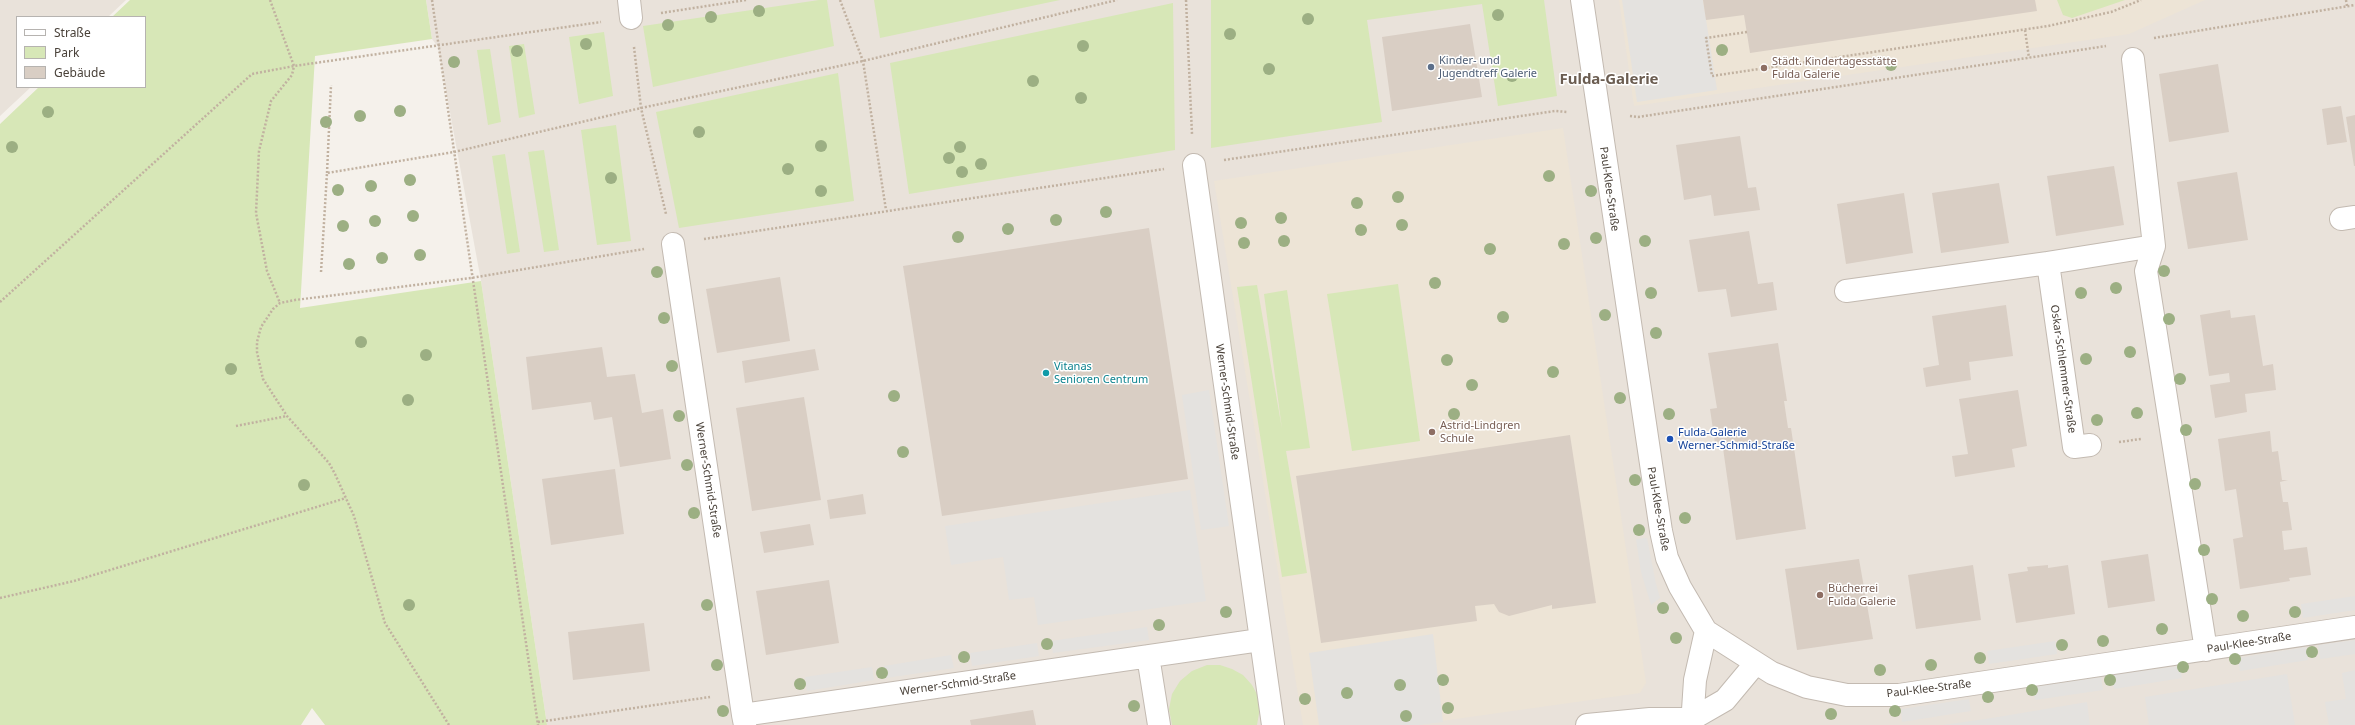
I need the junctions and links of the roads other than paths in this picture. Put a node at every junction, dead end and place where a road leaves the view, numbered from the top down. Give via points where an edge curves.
1 (1582, 0) edge
2 (2133, 59) dead end
3 (1194, 165) road end
4 (672, 244) road end
5 (2154, 246) junction
6 (2048, 263) junction
7 (1846, 291) dead end
8 (2090, 445) road end
9 (2355, 627) edge
10 (1706, 631) junction
11 (1260, 640) junction
12 (2206, 650) junction
13 (1148, 656) junction
14 (1755, 664) junction
15 (744, 720) edge
16 (1692, 722) edge
17 (1159, 725) edge
18 (1273, 725) edge
19 (1587, 725) edge

1 - 10 street, Paul-Klee-Straße via 1661,531 1667,558
2 - 5 street
3 - 11 street, Werner-Schmid-Straße
4 - 15 street, Werner-Schmid-Straße
5 - 6 street
5 - 12 street via 2146,271
6 - 7 street
6 - 8 street, Oskar-Schlemmer-Straße via 2074,447
9 - 12 street, Paul-Klee-Straße
10 - 14 street, Paul-Klee-Straße
10 - 16 street via 1695,680
11 - 13 street, Werner-Schmid-Straße
11 - 18 street, Werner-Schmid-Straße
12 - 14 street, Paul-Klee-Straße via 1899,695 1847,695 1807,687
13 - 15 street, Werner-Schmid-Straße
13 - 17 street
14 - 16 street via 1725,700
16 - 19 street via 1643,720

